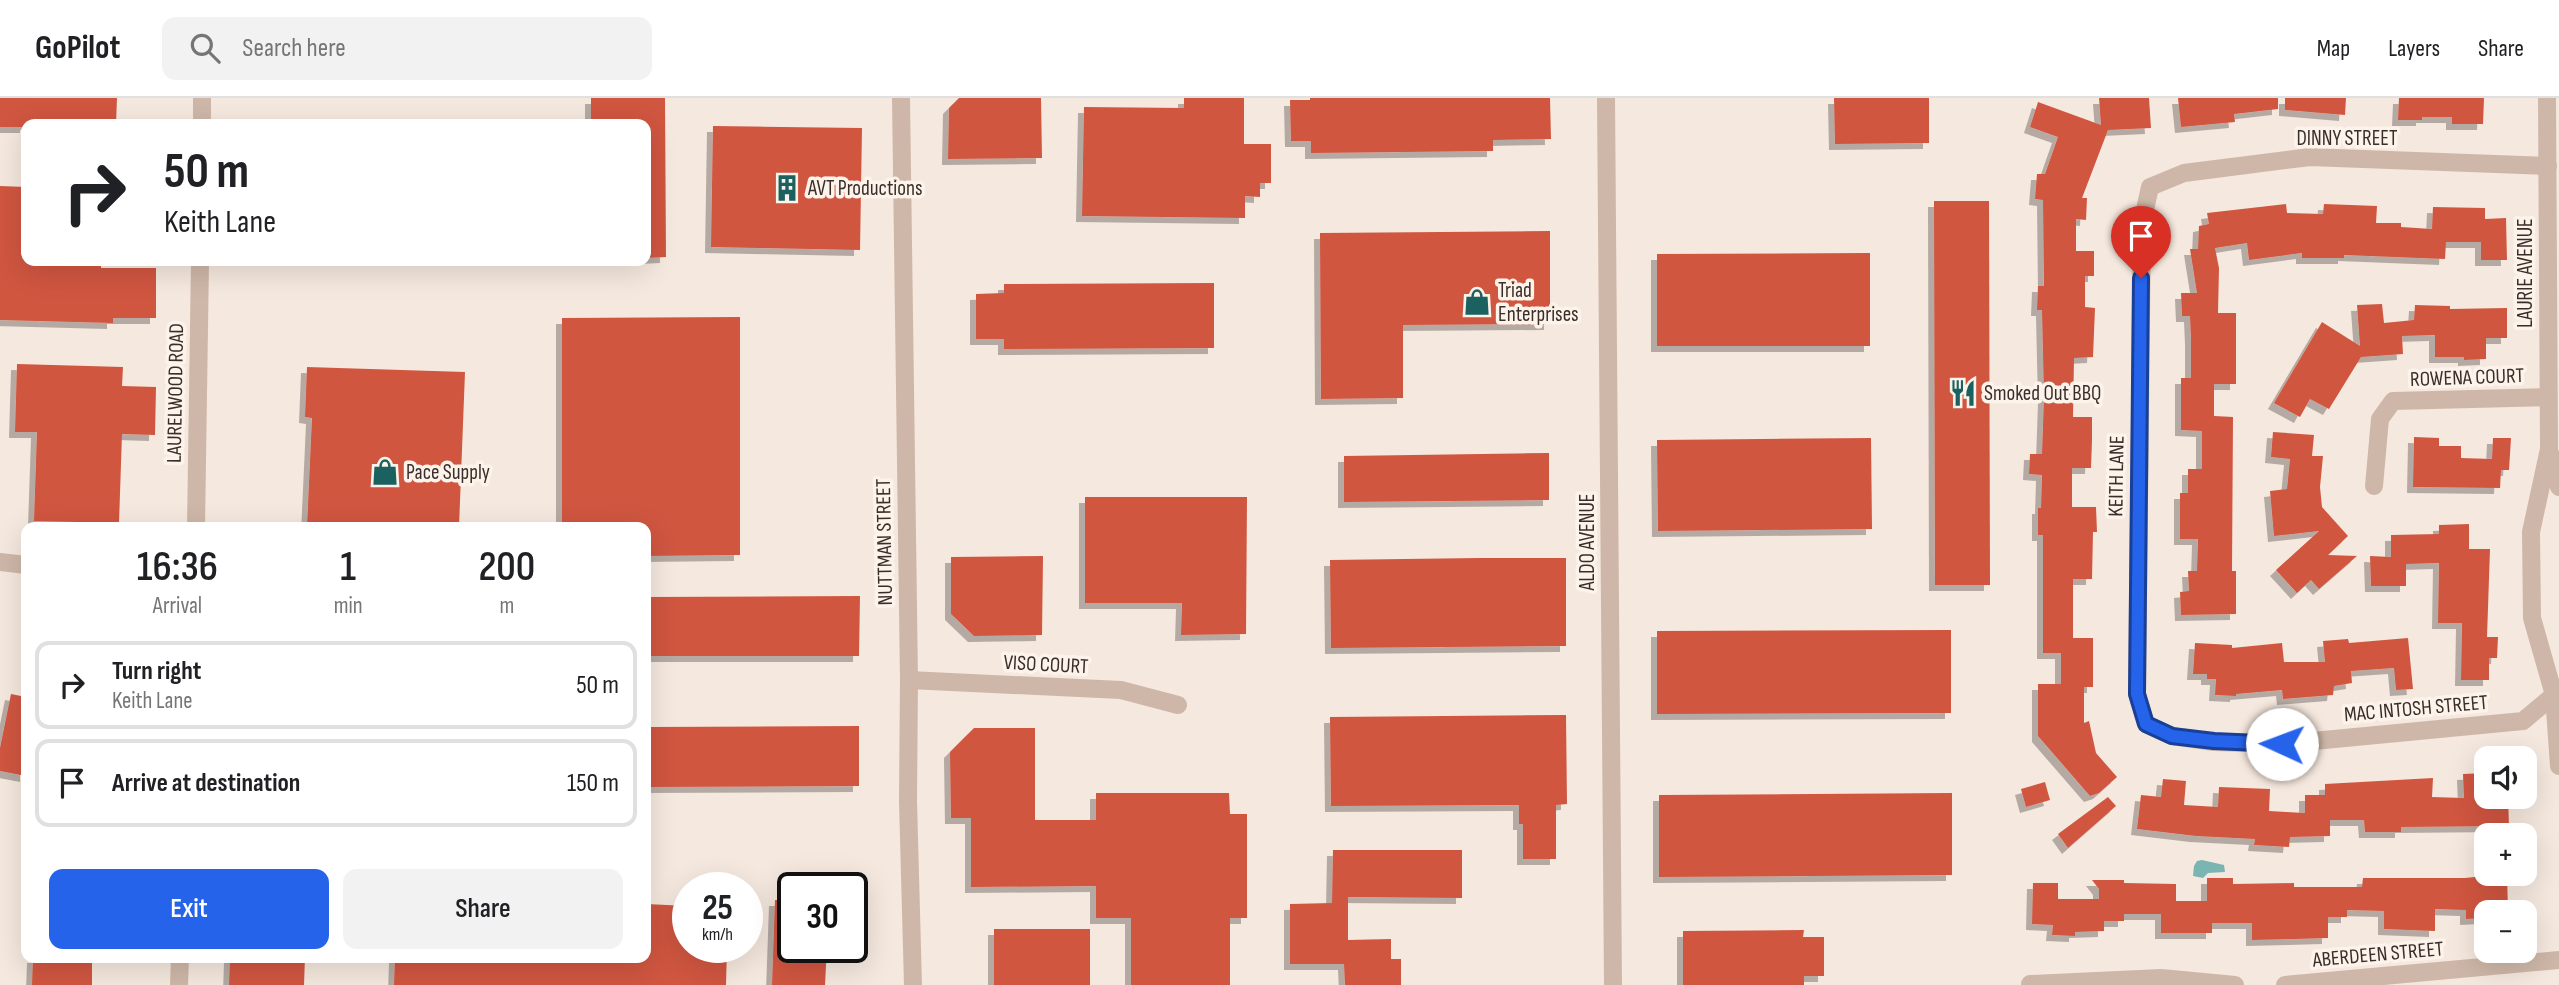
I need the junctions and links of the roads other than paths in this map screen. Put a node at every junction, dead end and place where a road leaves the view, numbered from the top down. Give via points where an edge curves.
1 (202, 98) edge
2 (901, 98) edge
3 (1606, 98) edge
4 (2547, 98) edge
5 (202, 119) edge
6 (2548, 166) junction
7 (2150, 187) joint
8 (200, 266) edge
9 (2548, 397) junction
10 (2549, 449) junction
11 (2374, 486) dead end
12 (2559, 487) edge
13 (197, 522) edge
14 (0, 562) edge
15 (21, 564) edge
16 (2559, 663) edge
17 (909, 680) junction
18 (2556, 694) edge
19 (1178, 705) dead end
20 (2146, 724) joint
21 (2559, 766) edge
22 (2559, 960) edge
23 (180, 963) edge
24 (2161, 981) edge
25 (2030, 984) edge
26 (179, 985) edge
27 (913, 985) edge
28 (1613, 985) edge
29 (2235, 985) edge
30 (2285, 985) edge

1 - 5 street
2 - 17 street, NUTTMAN STREET
3 - 28 street, ALDO AVENUE
4 - 6 street, LAURIE AVENUE
6 - 7 street, DINNY STREET via 2310,158 2183,173
6 - 9 street, LAURIE AVENUE
7 - 20 street, KEITH LANE via 2142,223 2137,680
8 - 13 street, LAURELWOOD ROAD
9 - 10 street, LAURIE AVENUE
9 - 11 street, ROWENA COURT via 2393,401 2380,419
10 - 12 street, LAURIE AVENUE
10 - 18 street, LAURIE AVENUE via 2531,532 2532,618
14 - 15 street
16 - 18 street, LAURIE AVENUE
17 - 19 street, VISO COURT via 1121,690
17 - 27 street, NUTTMAN STREET
18 - 20 street, MAC INTOSH STREET via 2523,721 2282,744 2172,736
18 - 21 street, LAURIE AVENUE
22 - 30 street, ABERDEEN STREET
23 - 26 street
24 - 25 street
24 - 29 street

